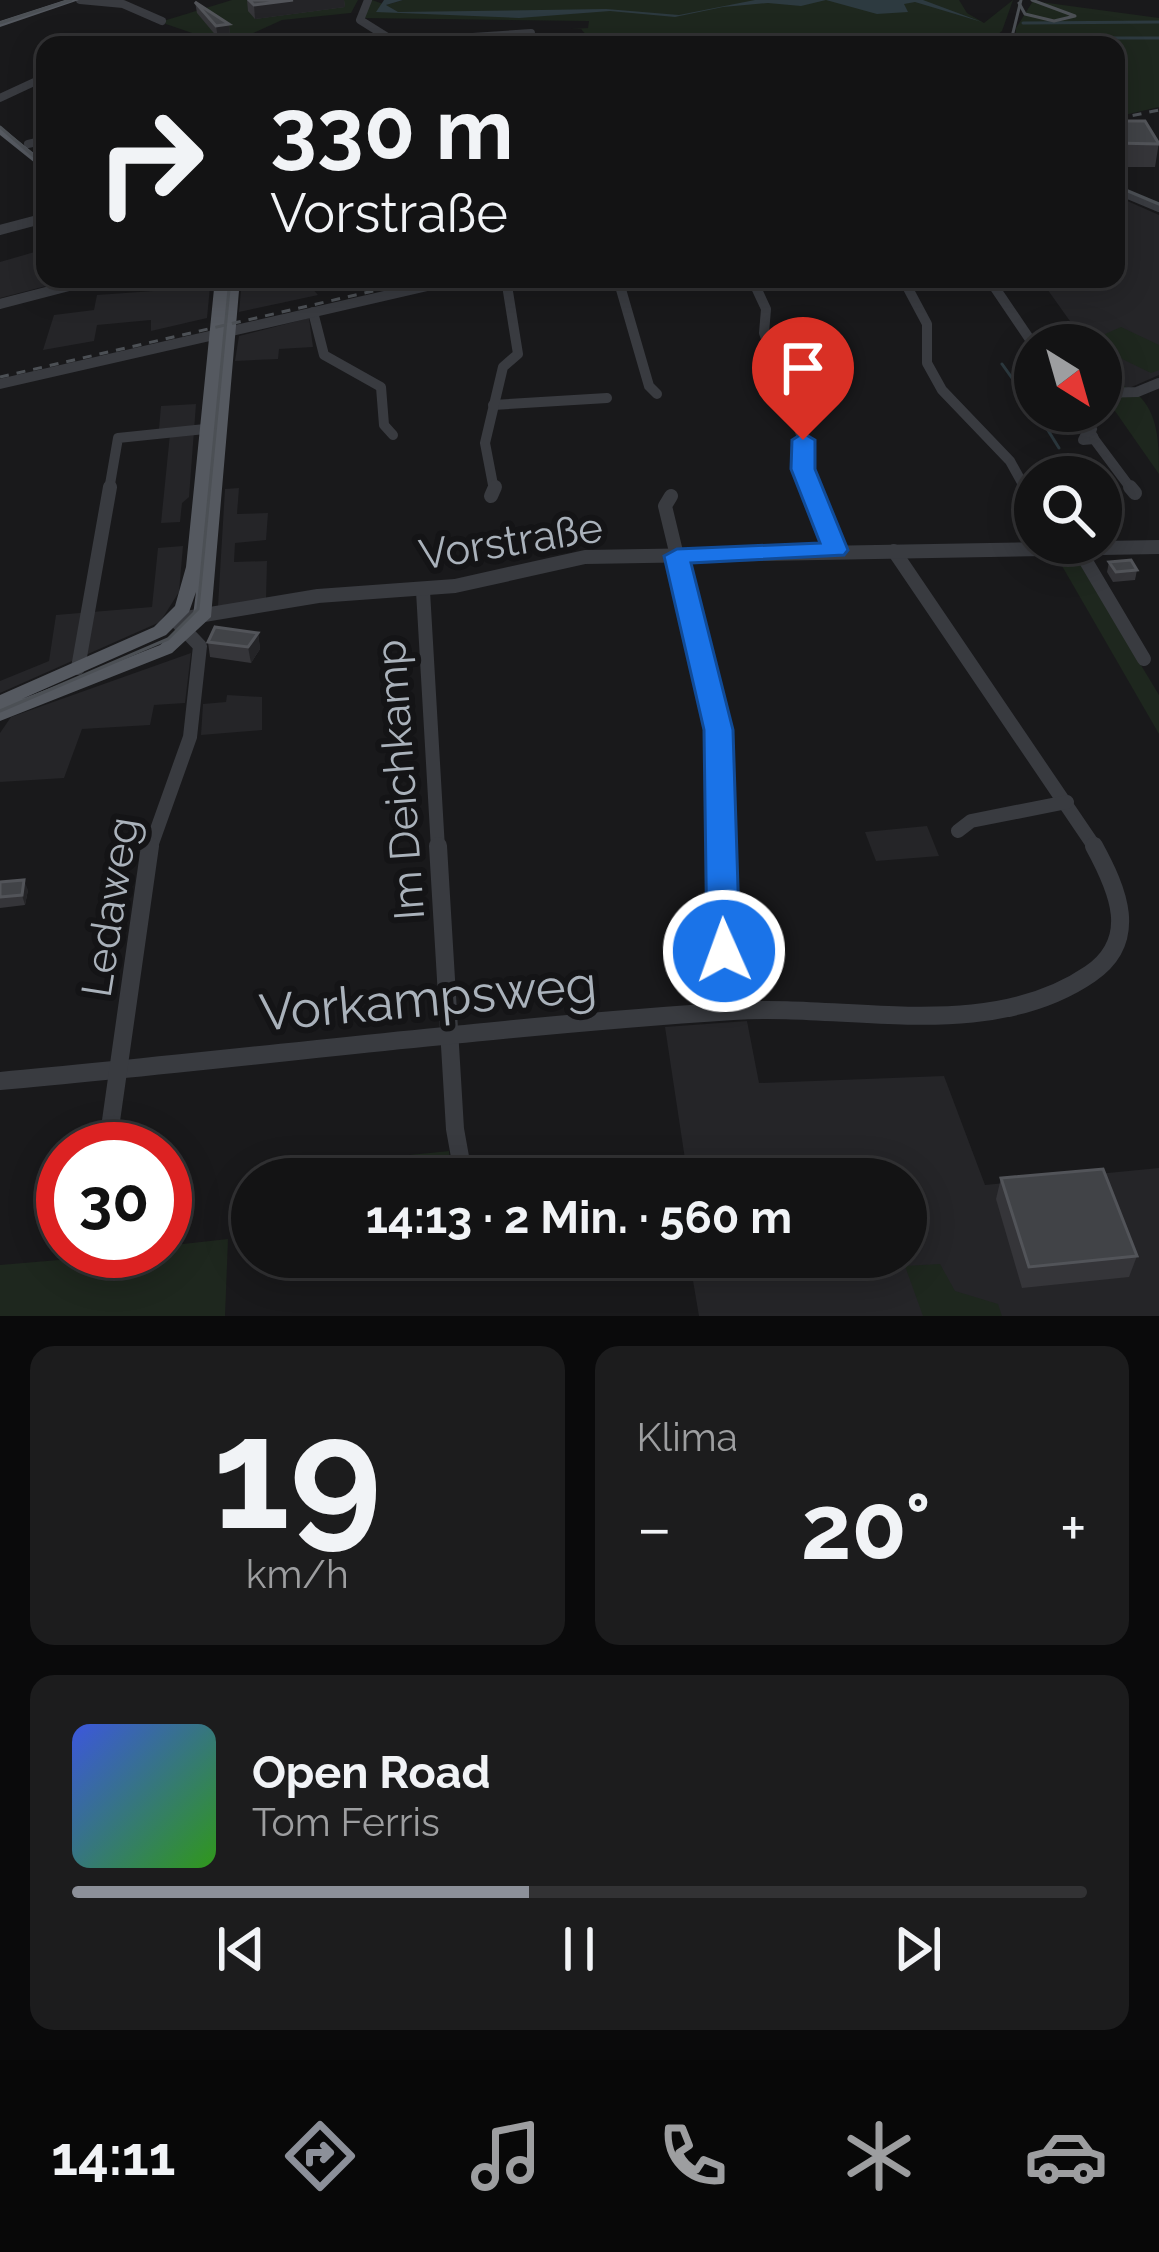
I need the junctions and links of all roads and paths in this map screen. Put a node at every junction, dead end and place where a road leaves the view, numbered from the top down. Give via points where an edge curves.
1 (64, 0) edge
2 (77, 0) edge
3 (368, 0) edge
4 (162, 21) dead end
5 (0, 22) edge
6 (531, 33) dead end
7 (386, 36) edge
8 (495, 36) edge
9 (36, 81) edge
10 (0, 98) edge
11 (0, 120) edge
12 (0, 129) edge
13 (36, 142) edge
14 (28, 144) junction
15 (36, 151) edge
16 (36, 160) edge
17 (1125, 194) edge
18 (1159, 208) edge
19 (36, 220) edge
20 (0, 230) edge
21 (61, 288) edge
22 (221, 288) edge
23 (232, 288) edge
24 (418, 288) edge
25 (507, 288) edge
26 (621, 288) edge
27 (756, 288) edge
28 (908, 288) edge
29 (995, 288) edge
30 (0, 304) edge
31 (313, 312) junction
32 (1019, 324) edge
33 (221, 334) junction
34 (1159, 382) edge
35 (0, 384) edge
36 (1122, 390) edge
37 (657, 394) dead end
38 (607, 398) dead end
39 (494, 405) junction
40 (206, 429) junction
41 (1091, 432) edge
42 (393, 436) dead end
43 (1014, 467) edge
44 (1135, 493) dead end
45 (491, 496) dead end
46 (671, 496) dead end
47 (1014, 546) edge
48 (1122, 547) edge
49 (1159, 547) edge
50 (835, 550) junction
51 (894, 551) junction
52 (677, 556) junction
53 (1088, 564) edge
54 (423, 591) junction
55 (202, 617) junction
56 (182, 627) junction
57 (1144, 658) dead end
58 (78, 668) junction
59 (0, 702) edge
60 (0, 715) edge
61 (1067, 802) junction
62 (958, 831) dead end
63 (730, 1011) junction
64 (452, 1036) junction
65 (122, 1070) junction
66 (0, 1081) edge
67 (112, 1122) edge
68 (460, 1158) edge

1 - 5 main road
2 - 4 street via 123,4
2 - 5 main road
3 - 7 street via 360,20
6 - 8 street
9 - 10 street
11 - 14 main road
12 - 16 main road
13 - 14 street
14 - 15 main road
17 - 18 street
19 - 20 street
21 - 30 street
22 - 33 main road
23 - 33 main road
24 - 31 street
25 - 39 street via 518,354 503,367
26 - 37 street
27 - 50 street via 803,440 803,469
28 - 43 street via 927,324 927,363 942,390
29 - 32 street
31 - 33 street
31 - 42 street via 324,355 381,387 384,425
33 - 35 street
33 - 40 main road
33 - 55 main road
34 - 36 street
38 - 39 street
39 - 45 street via 485,443
40 - 56 main road
40 - 58 street via 118,437
41 - 44 street
46 - 52 street via 664,506
47 - 51 street, Vorstraße
48 - 49 street, Vorstraße
50 - 51 street, Vorstraße
50 - 52 street, Vorstraße
51 - 61 street, Vorkampsweg
52 - 54 street, Vorstraße via 585,557
52 - 63 street via 719,730
53 - 57 street
54 - 55 street, Vorstraße via 317,596
54 - 64 street, Im Deichkamp
55 - 56 main road
56 - 58 main road
56 - 60 main road via 112,673
56 - 65 street, Ledaweg via 200,646 190,737 153,832
58 - 59 main road
61 - 62 street via 971,821
61 - 63 street, Vorkampsweg via 1113,876 1124,918 1115,950 1084,978 973,1012
63 - 64 street, Vorkampsweg
64 - 65 street, Vorkampsweg
64 - 68 street, Im Deichkamp
65 - 66 street, Vorkampsweg
65 - 67 street, Ledaweg

